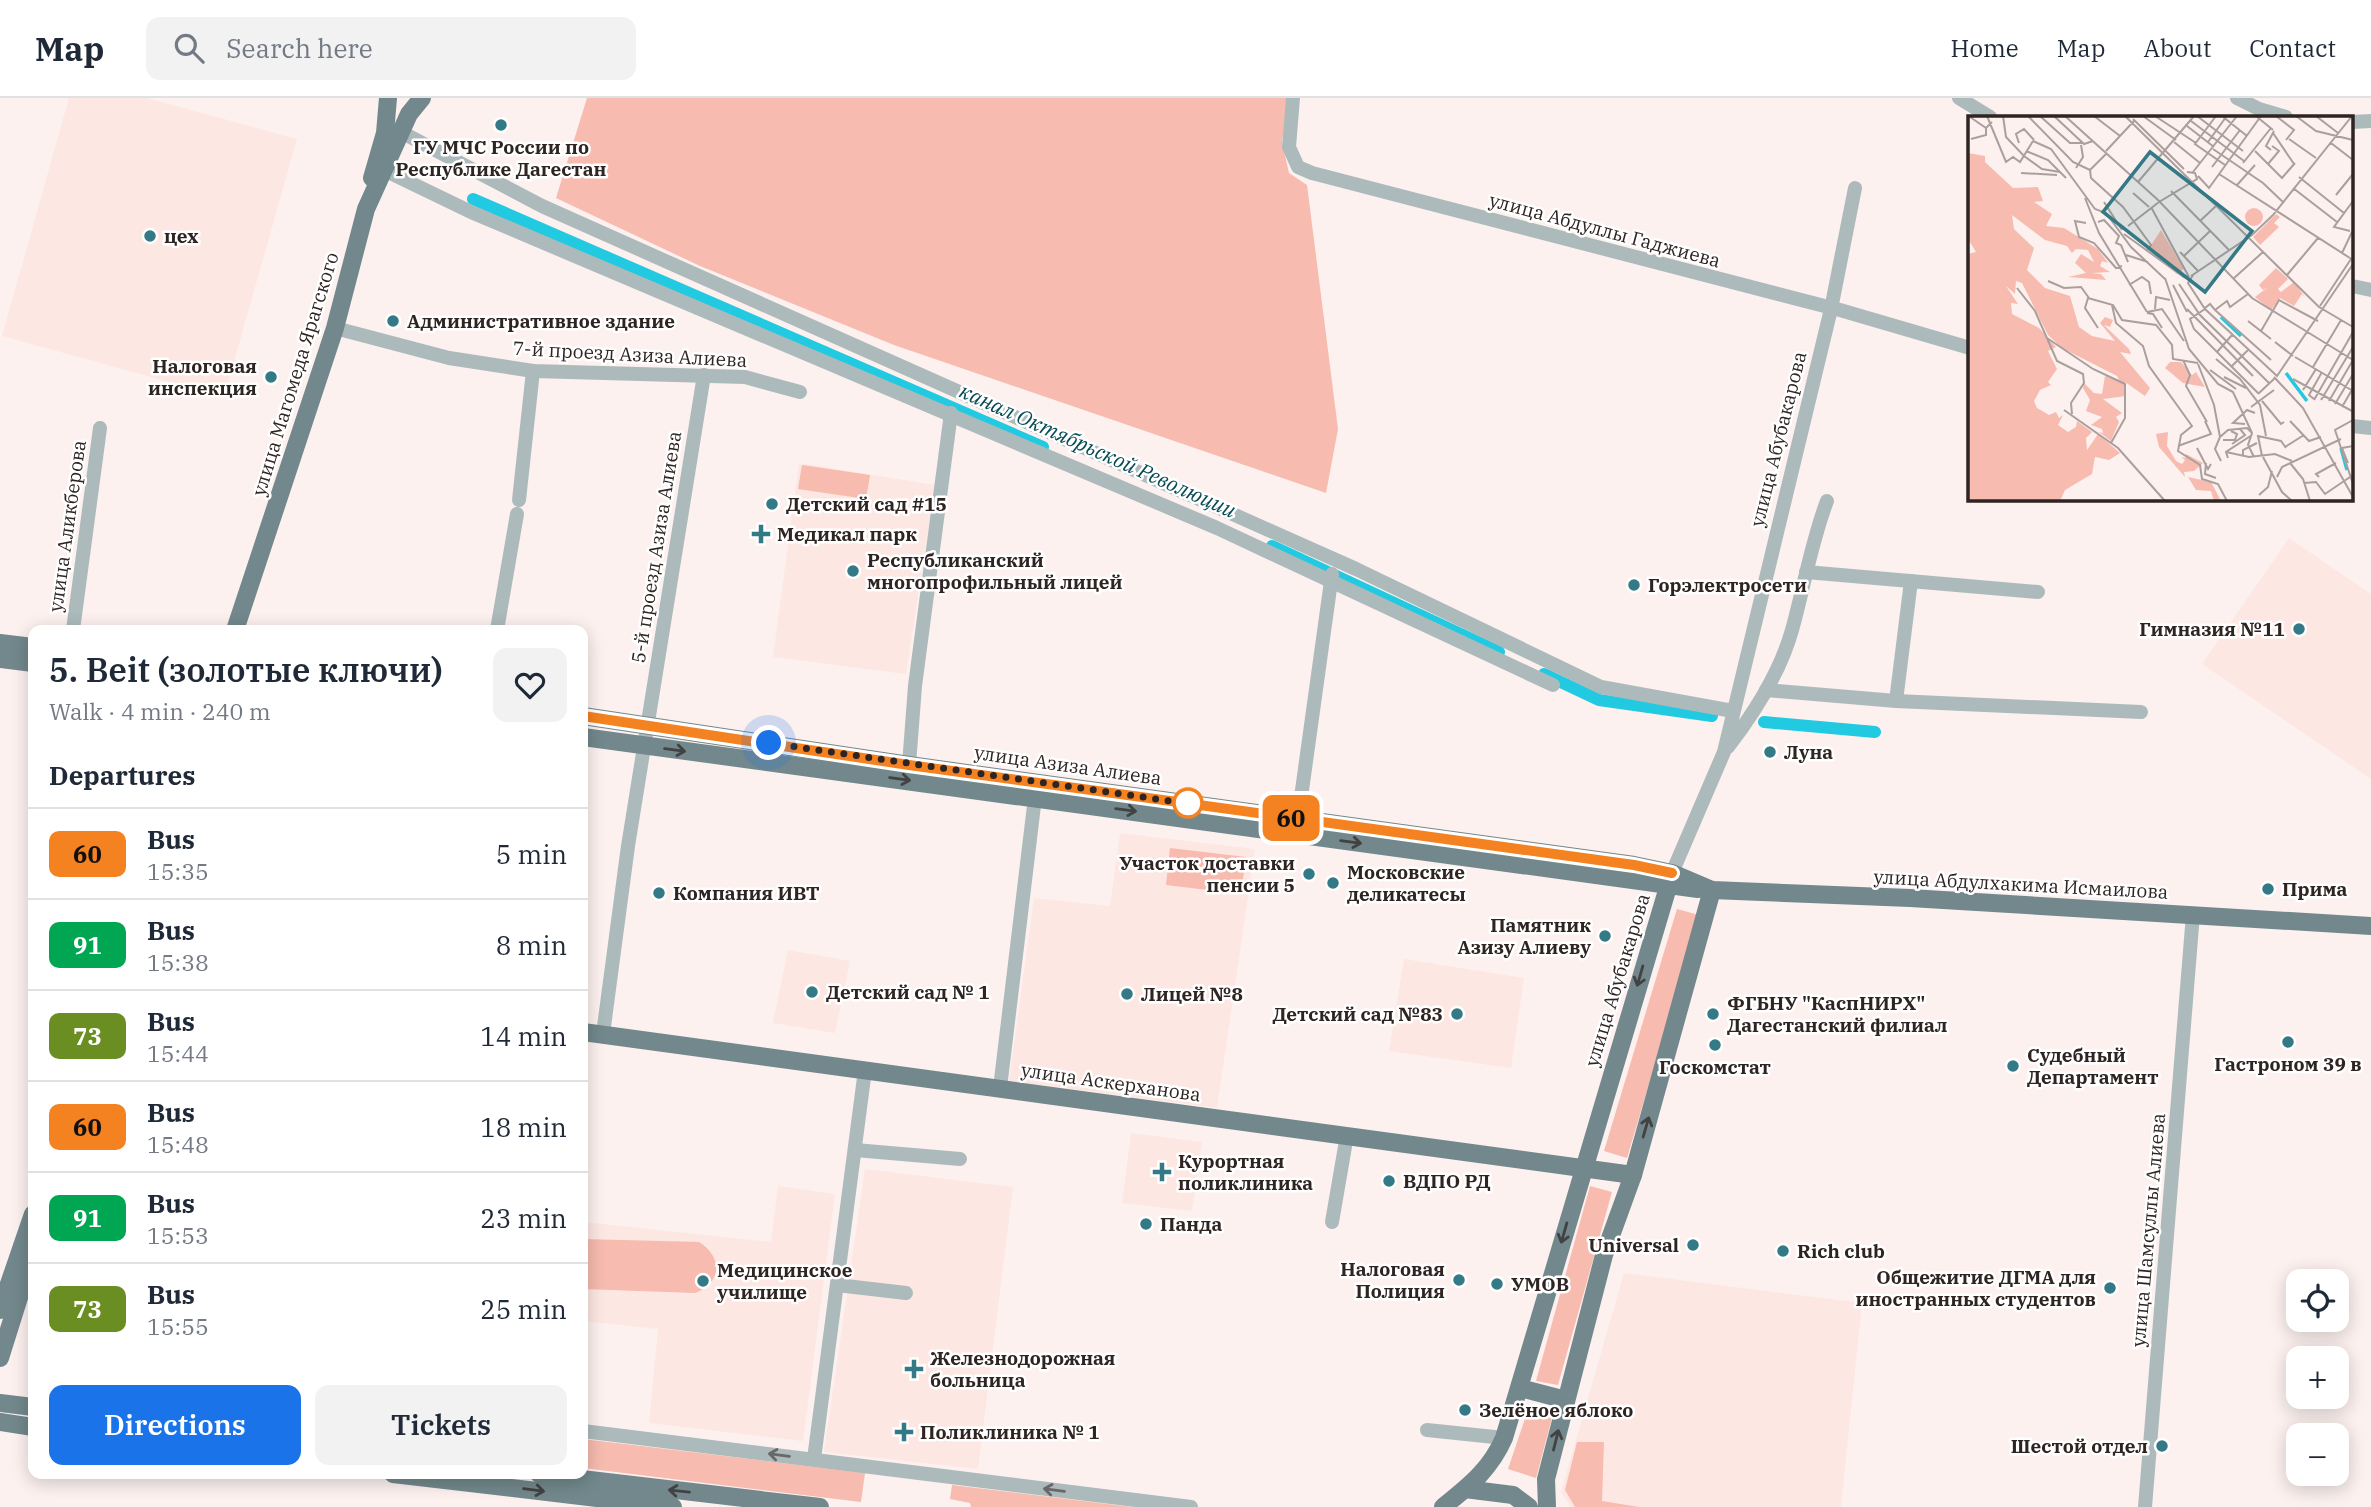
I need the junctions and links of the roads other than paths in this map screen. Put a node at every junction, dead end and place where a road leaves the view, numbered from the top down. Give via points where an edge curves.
1 (388, 98) edge
2 (422, 98) edge
3 (1293, 98) edge
4 (1959, 98) edge
5 (2237, 98) edge
6 (1988, 116) edge
7 (2283, 116) edge
8 (401, 132) junction
9 (384, 170) junction
10 (1855, 188) dead end
11 (366, 209) junction
12 (1831, 309) junction
13 (335, 328) junction
14 (1968, 347) edge
15 (533, 371) junction
16 (704, 375) junction
17 (800, 393) dead end
18 (982, 402) junction
19 (951, 413) junction
20 (972, 423) junction
21 (100, 428) dead end
22 (1827, 501) dead end
23 (1336, 561) junction
24 (1806, 572) junction
25 (1911, 580) junction
26 (1330, 581) junction
27 (2038, 592) dead end
28 (74, 625) edge
29 (237, 625) edge
30 (498, 625) edge
31 (0, 643) edge
32 (28, 646) edge
33 (0, 659) edge
34 (28, 662) edge
35 (1553, 685) dead end
36 (1766, 690) junction
37 (1896, 701) junction
38 (1733, 711) junction
39 (2141, 712) dead end
40 (588, 717) edge
41 (647, 725) junction
42 (588, 738) edge
43 (643, 746) junction
44 (1724, 752) junction
45 (909, 765) junction
46 (1036, 789) junction
47 (1298, 819) junction
48 (1670, 880) junction
49 (1712, 890) junction
50 (2193, 914) junction
51 (2371, 926) edge
52 (588, 1032) edge
53 (603, 1034) junction
54 (865, 1070) junction
55 (1000, 1088) junction
56 (1347, 1135) junction
57 (855, 1150) junction
58 (960, 1159) dead end
59 (1583, 1167) junction
60 (1633, 1174) junction
61 (1332, 1222) dead end
62 (28, 1229) edge
63 (28, 1269) edge
64 (837, 1285) junction
65 (906, 1293) dead end
66 (0, 1310) edge
67 (0, 1357) edge
68 (1520, 1388) junction
69 (1566, 1400) junction
70 (0, 1403) edge
71 (28, 1406) edge
72 (0, 1422) edge
73 (28, 1426) edge
74 (1427, 1430) dead end
75 (588, 1432) edge
76 (1504, 1438) junction
77 (814, 1460) junction
78 (435, 1479) edge
79 (582, 1479) edge
80 (1465, 1489) junction
81 (1179, 1506) edge
82 (673, 1507) edge
83 (820, 1507) edge
84 (1443, 1507) edge
85 (1528, 1507) edge
86 (1547, 1507) edge
87 (2145, 1507) edge

1 - 11 main road via 385,132
2 - 8 main road, улица Магомеда Ярагского
3 - 12 street, улица Абдуллы Гаджиева via 1289,147 1298,167 1312,173
4 - 6 street
5 - 7 street
8 - 9 main road, улица Магомеда Ярагского
8 - 18 street via 542,206
9 - 11 main road, улица Магомеда Ярагского
9 - 19 street via 471,212
10 - 12 street, улица Абубакарова
11 - 13 main road, улица Магомеда Ярагского
12 - 14 street, улица Абдуллы Гаджиева
12 - 38 street, улица Абубакарова
13 - 15 street, 7-й проезд Азиза Алиева via 449,358
13 - 29 main road, улица Магомеда Ярагского
15 - 16 street, 7-й проезд Азиза Алиева
15 - 30 street via 518,507
16 - 17 street, 7-й проезд Азиза Алиева via 745,377
16 - 41 street, 5-й проезд Азиза Алиева
18 - 20 street
18 - 23 street
19 - 20 street
19 - 45 street
20 - 26 street
21 - 28 street, улица Аликберова
22 - 24 street
23 - 26 street
23 - 38 street via 1601,687
24 - 25 street
24 - 36 street via 1791,634
25 - 27 street
25 - 37 street
26 - 35 street
26 - 47 street
31 - 32 main road
33 - 34 main road
36 - 37 street
36 - 44 street via 1758,709
37 - 39 street
38 - 44 street, улица Абубакарова
40 - 41 main road, улица Азиза Алиева
41 - 43 street, 5-й проезд Азиза Алиева
41 - 45 main road, улица Азиза Алиева
42 - 43 main road, улица Азиза Алиева
43 -> 46 main road, улица Азиза Алиева
43 - 53 street, 5-й проезд Азиза Алиева
44 - 48 street, улица Абубакарова
45 - 46 main road, улица Азиза Алиева
46 - 47 main road, улица Азиза Алиева
46 -> 48 main road, улица Азиза Алиева
46 - 55 street
47 - 48 main road, улица Азиза Алиева via 1634,865
48 - 49 main road, улица Абдулхакима Исмаилова
48 -> 59 main road, улица Абубакарова
49 - 50 main road, улица Абдулхакима Исмаилова
60 -> 49 main road
50 - 51 main road, улица Абдулхакима Исмаилова
50 - 87 street, улица Шамсуллы Алиева
52 - 53 main road, улица Аскерханова
53 - 54 main road, улица Аскерханова
54 - 55 main road, улица Аскерханова
54 - 57 street
55 - 56 main road, улица Аскерханова
56 - 59 main road, улица Аскерханова
56 - 61 street
57 - 58 street
57 - 64 street
59 - 60 main road, улица Аскерханова
59 -> 68 main road, улица Абубакарова
60 - 69 main road via 1604,1255
62 - 66 main road
63 - 67 main road
64 - 65 street
64 - 77 street
68 - 69 main road
68 - 76 main road, улица Абубакарова
86 -> 69 main road via 1546,1479
70 - 71 main road
72 - 73 main road
74 - 76 street
77 -> 75 street
76 - 80 main road, улица Абубакарова via 1496,1458
81 -> 77 street
78 -> 82 main road
83 -> 79 main road
80 - 84 main road, улица Абубакарова
80 - 85 main road via 1513,1496

